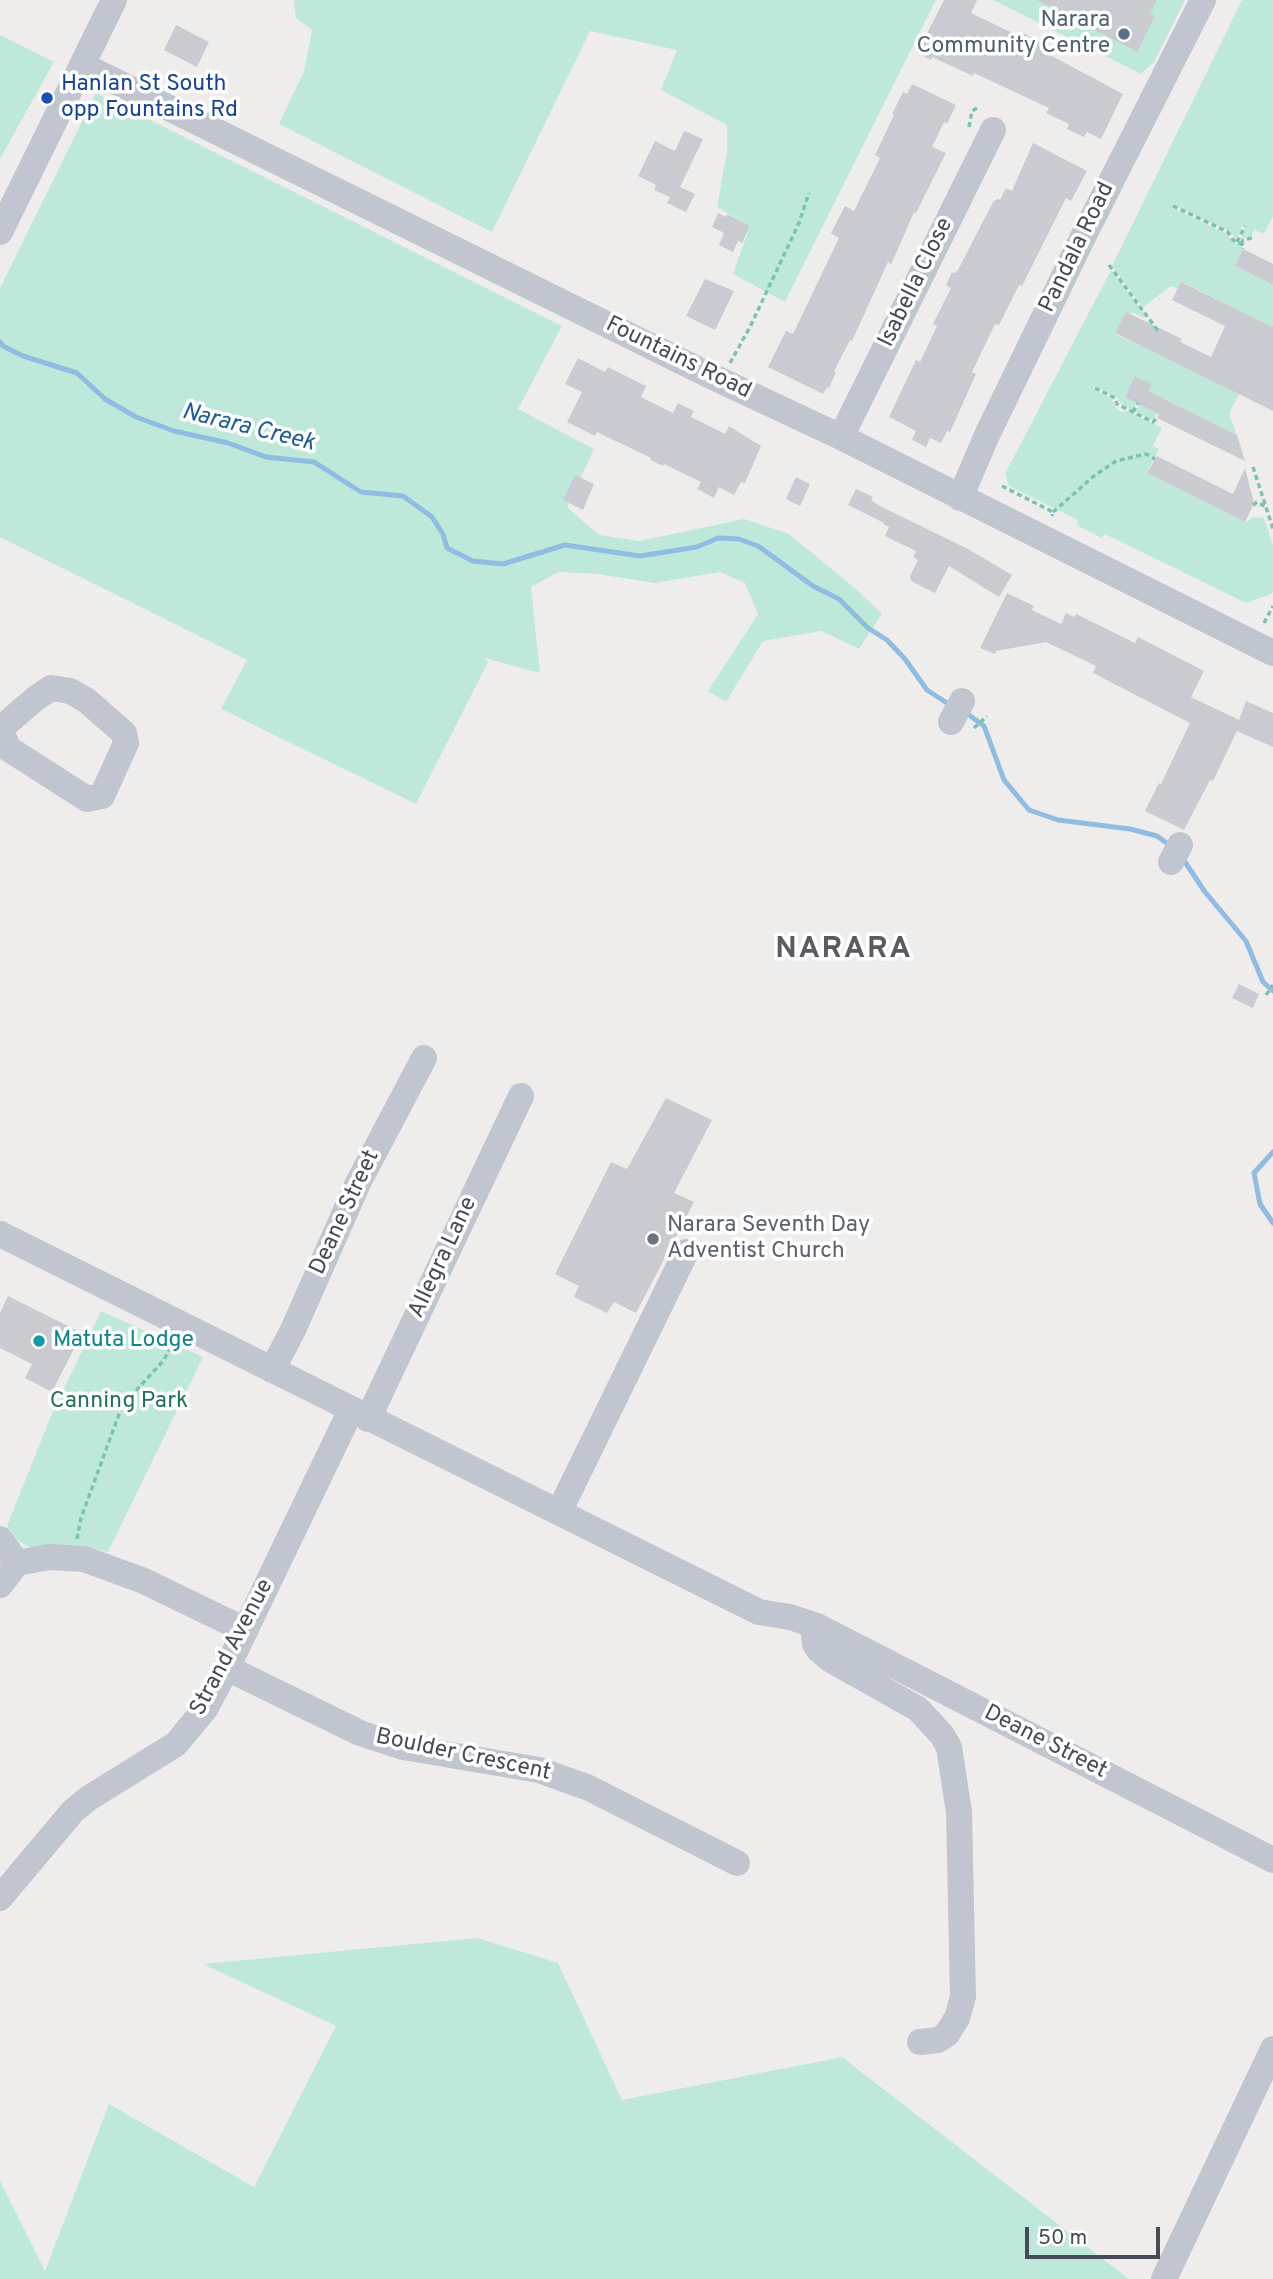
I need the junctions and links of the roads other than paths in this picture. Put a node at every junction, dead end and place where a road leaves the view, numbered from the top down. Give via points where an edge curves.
1 (114, 0) edge
2 (1203, 0) edge
3 (82, 65) junction
4 (993, 130) dead end
5 (0, 232) edge
6 (841, 437) junction
7 (960, 498) junction
8 (1273, 653) edge
9 (0, 730) edge
10 (424, 1058) dead end
11 (521, 1096) dead end
12 (0, 1234) edge
13 (686, 1252) dead end
14 (272, 1370) junction
15 (359, 1415) junction
16 (559, 1512) junction
17 (0, 1539) edge
18 (17, 1563) junction
19 (0, 1585) edge
20 (817, 1626) junction
21 (245, 1630) junction
22 (227, 1668) junction
23 (1273, 1860) edge
24 (737, 1863) dead end
25 (0, 1898) edge
26 (920, 2042) dead end
27 (1273, 2049) edge
28 (1164, 2279) edge

1 - 3 street
2 - 7 street, Pandala Road via 1083,237
3 - 5 street
3 - 6 street, Fountains Road
4 - 6 street, Isabella Close
6 - 7 street, Fountains Road
7 - 8 street, Fountains Road
9 - 9 street via 9,749 87,799 102,796 126,743 124,733 86,700 51,688
10 - 14 street, Deane Street via 358,1183
11 - 15 street, Allegra Lane
12 - 14 street, Deane Street
13 - 16 street
14 - 15 street, Deane Street
15 - 16 street, Deane Street
15 - 21 street, Strand Avenue
16 - 20 street, Deane Street via 759,1612
17 - 18 street
18 - 19 street
18 - 21 street via 84,1559 144,1581
20 - 23 street, Deane Street
20 - 26 street via 814,1635 819,1650 918,1709 949,1746 959,1812 962,1997 947,2034
21 - 22 street, Strand Avenue
22 - 24 street, Boulder Crescent via 360,1733 402,1747 539,1770 589,1788
22 - 25 street, Strand Avenue via 205,1709 176,1744 73,1811
27 - 28 street

